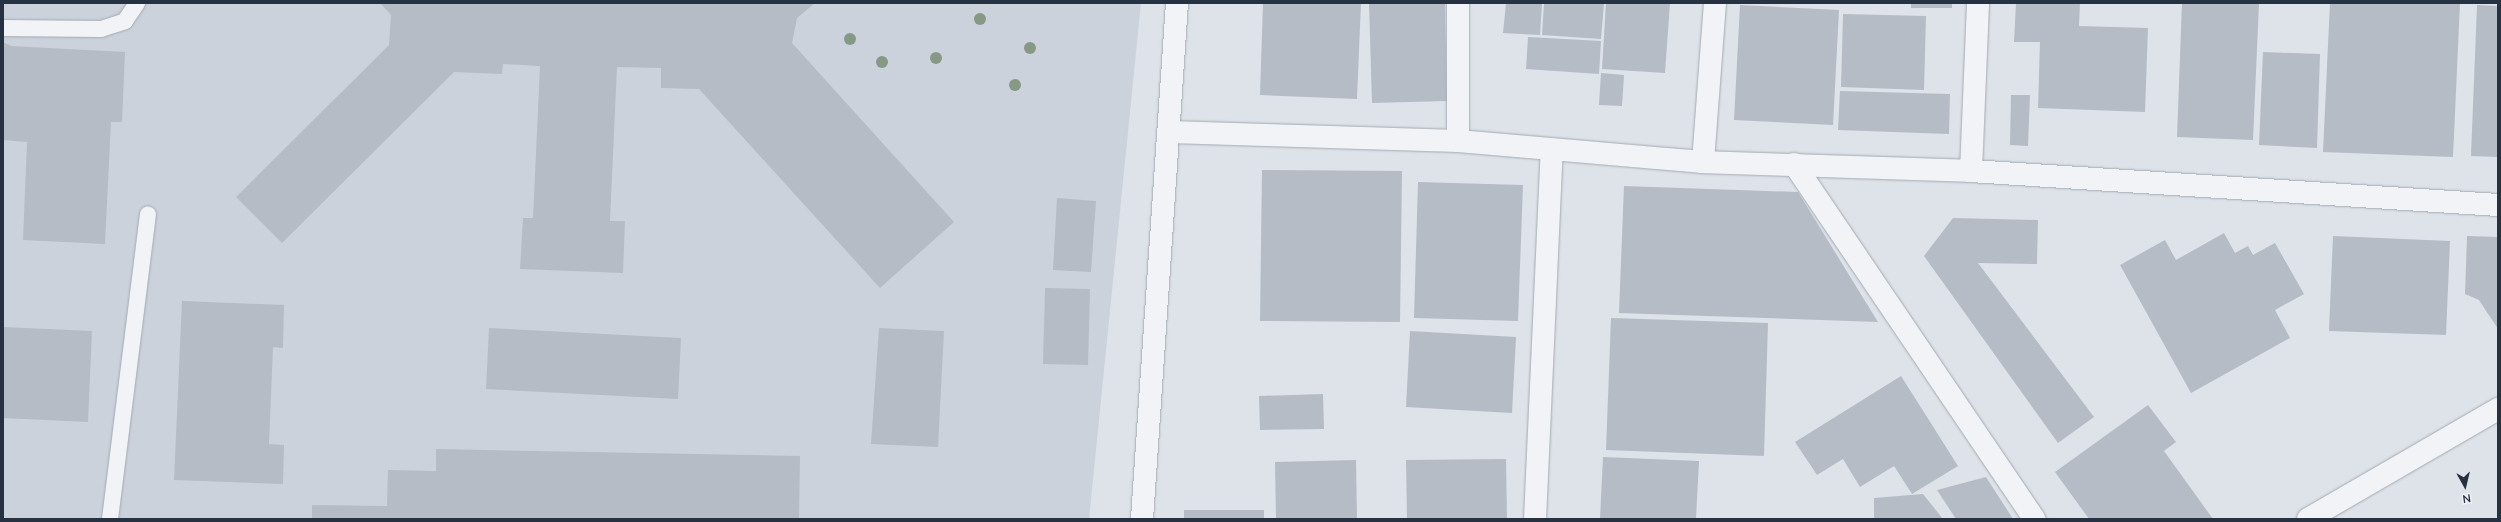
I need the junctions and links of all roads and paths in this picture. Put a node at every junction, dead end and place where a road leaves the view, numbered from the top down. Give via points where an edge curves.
1 (137, 3) edge
2 (1177, 3) edge
3 (1458, 3) edge
4 (1715, 3) edge
5 (1978, 3) edge
6 (3, 28) edge
7 (1170, 132) junction
8 (1458, 141) junction
9 (1552, 149) junction
10 (1703, 162) junction
11 (1794, 164) junction
12 (1970, 171) junction
13 (2498, 205) edge
14 (148, 214) dead end
15 (2498, 409) edge
16 (110, 519) edge
17 (1142, 519) edge
18 (1535, 519) edge
19 (2034, 519) edge
20 (2308, 519) edge

1 - 6 lane via 125,21 101,29
2 - 7 street
3 - 8 street
4 - 10 street
5 - 12 street
7 - 8 street
7 - 17 street
8 - 9 street
9 - 10 street
9 - 18 street
10 - 11 street
11 - 12 street
11 - 19 street
12 - 13 street
14 - 16 lane
15 - 20 street

